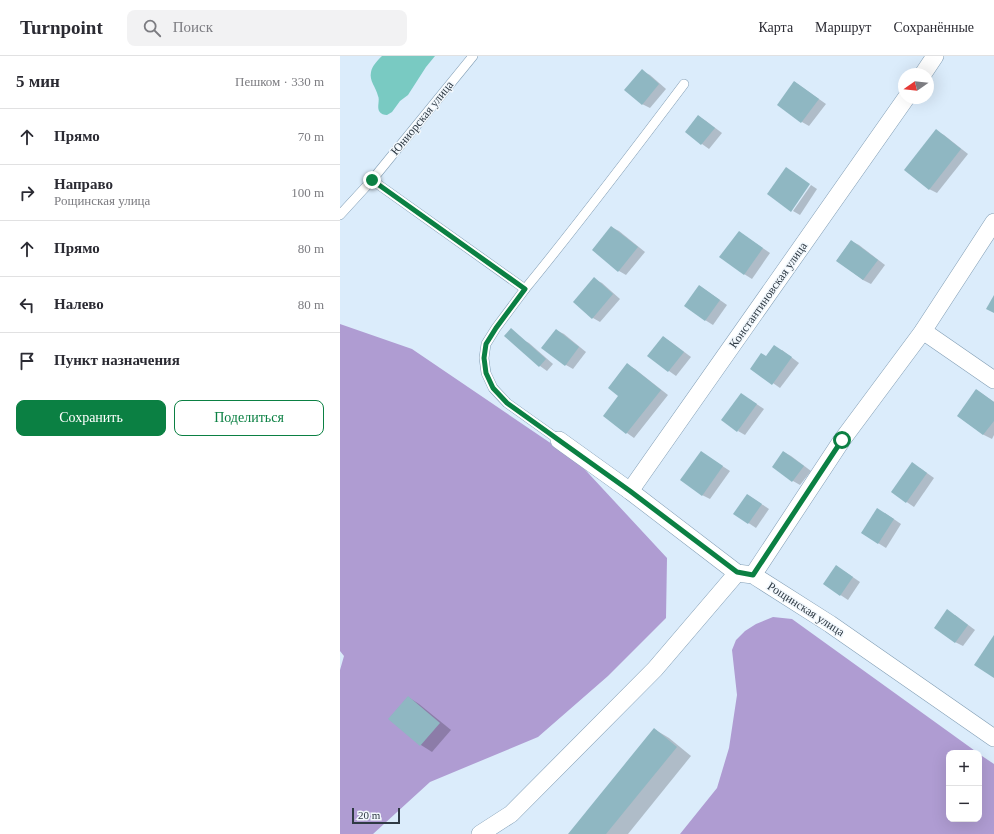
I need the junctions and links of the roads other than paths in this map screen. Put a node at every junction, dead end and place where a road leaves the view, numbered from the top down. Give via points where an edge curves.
1 (473, 56) edge
2 (935, 56) edge
3 (927, 68) edge
4 (684, 84) dead end
5 (902, 104) edge
6 (372, 180) junction
7 (340, 215) edge
8 (994, 222) edge
9 (525, 289) junction
10 (923, 331) junction
11 (994, 380) edge
12 (559, 440) joint
13 (630, 491) junction
14 (745, 574) junction
15 (994, 738) edge
16 (480, 834) edge

1 - 6 lane, Юниорская улица
2 - 3 street
4 - 9 lane
5 - 13 street, Константиновская улица
6 - 7 lane, Юниорская улица
6 - 9 lane
8 - 10 street
9 - 12 lane via 486,344 486,373 493,388 507,403
10 - 11 street
10 - 14 street
12 - 13 street, Рощинская улица
13 - 14 street, Рощинская улица
14 - 15 street, Рощинская улица via 830,624
14 - 16 street via 511,814

